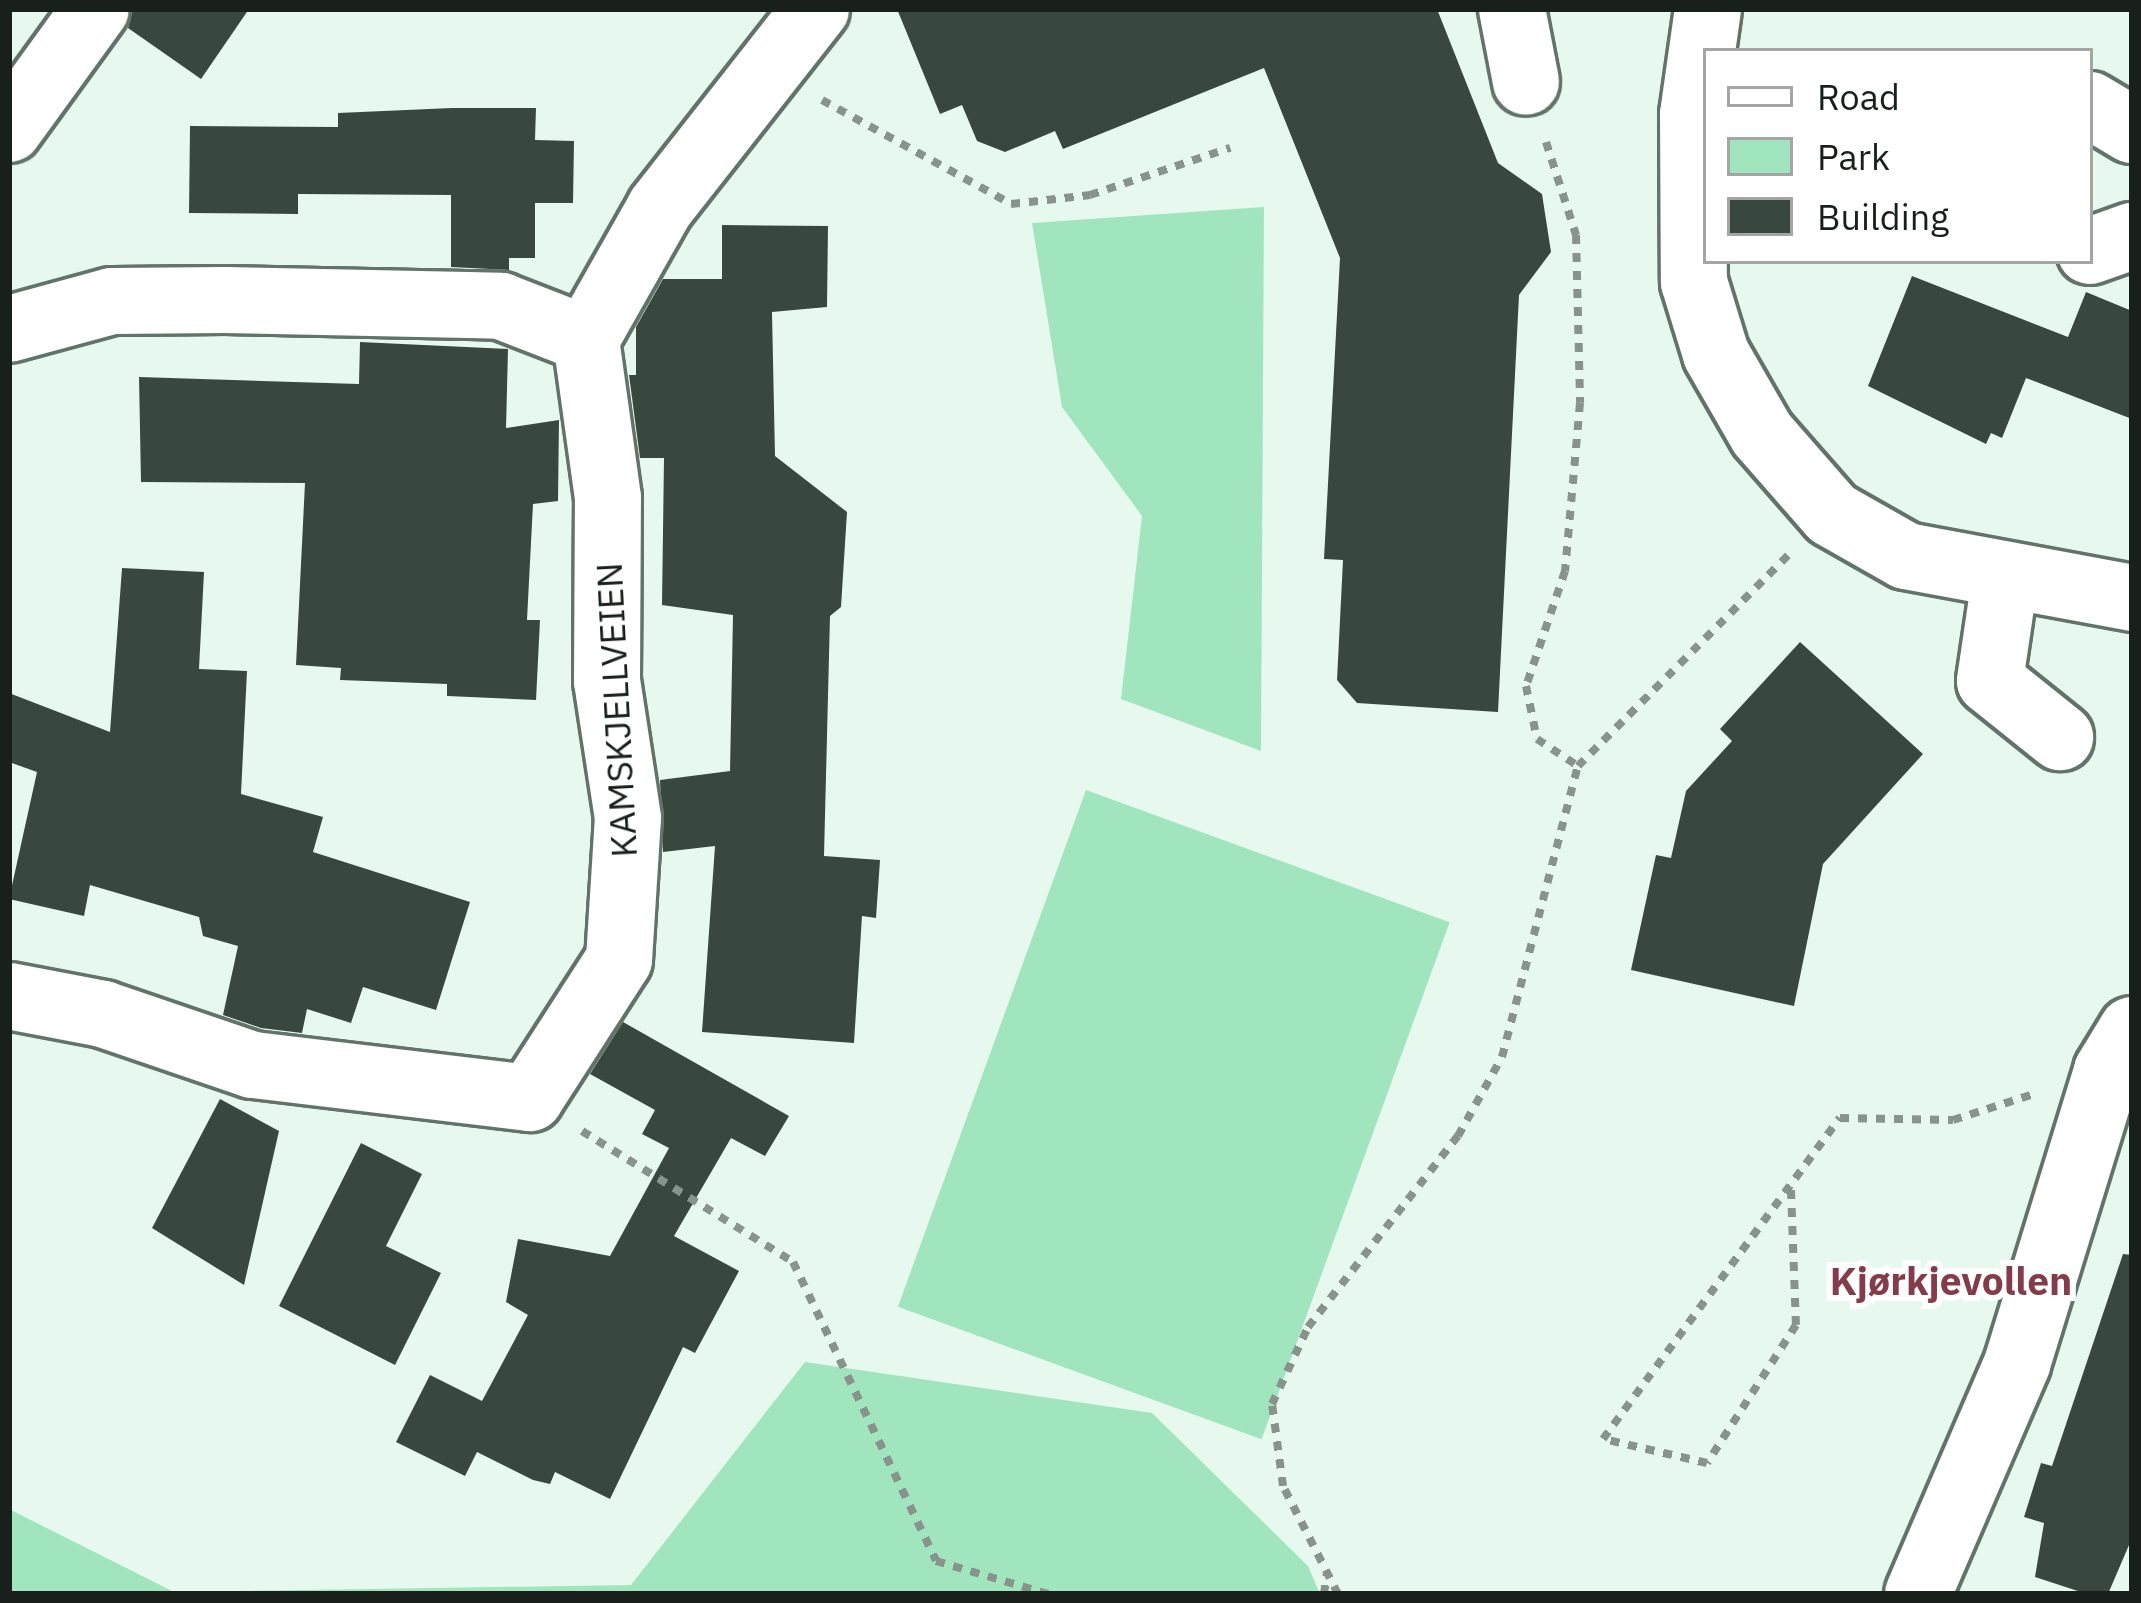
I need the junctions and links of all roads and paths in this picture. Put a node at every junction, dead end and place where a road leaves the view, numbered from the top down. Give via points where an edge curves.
1 (96, 9) edge
2 (816, 9) edge
3 (1512, 9) edge
4 (1708, 9) edge
5 (770, 77) junction
6 (1526, 82) joint
7 (2093, 107) edge
8 (9, 129) edge
9 (2132, 130) edge
10 (1229, 148) dead end
11 (2132, 236) edge
12 (2093, 250) edge
13 (9, 329) edge
14 (586, 339) junction
15 (1832, 514) junction
16 (2005, 579) junction
17 (2132, 598) edge
18 (2060, 737) dead end
19 (1578, 766) junction
20 (9, 996) edge
21 (2120, 1051) edge
22 (530, 1098) junction
23 (1791, 1190) junction
24 (1327, 1572) junction
25 (1048, 1594) edge
26 (1324, 1594) edge
27 (1338, 1594) edge
28 (1918, 1594) edge

1 - 8 street
2 - 5 street
3 - 6 street
4 - 15 street via 1693,115 1694,282 1716,354 1762,434
5 - 10 path via 1011,204 1090,194
5 - 14 street via 660,208
6 - 19 path via 1576,235 1580,403 1565,571 1526,686 1537,739
7 - 9 street
11 - 12 street
13 - 14 street via 112,302 225,300 501,306
14 - 22 street, KAMSKJELLVEIEN via 608,498 607,680 628,818 620,960
15 - 16 street via 1906,556
15 - 19 path
16 - 17 street
16 - 18 street via 1990,681
19 - 24 path via 1502,1057 1458,1136 1308,1327 1272,1404 1282,1486
20 - 22 street via 103,1014 253,1065
21 - 23 path via 1953,1120 1840,1118
21 - 28 street via 2017,1364
22 - 25 path via 794,1262 936,1561
23 - 23 path via 1751,1244 1603,1439 1707,1463 1796,1325
24 - 26 path
24 - 27 path

